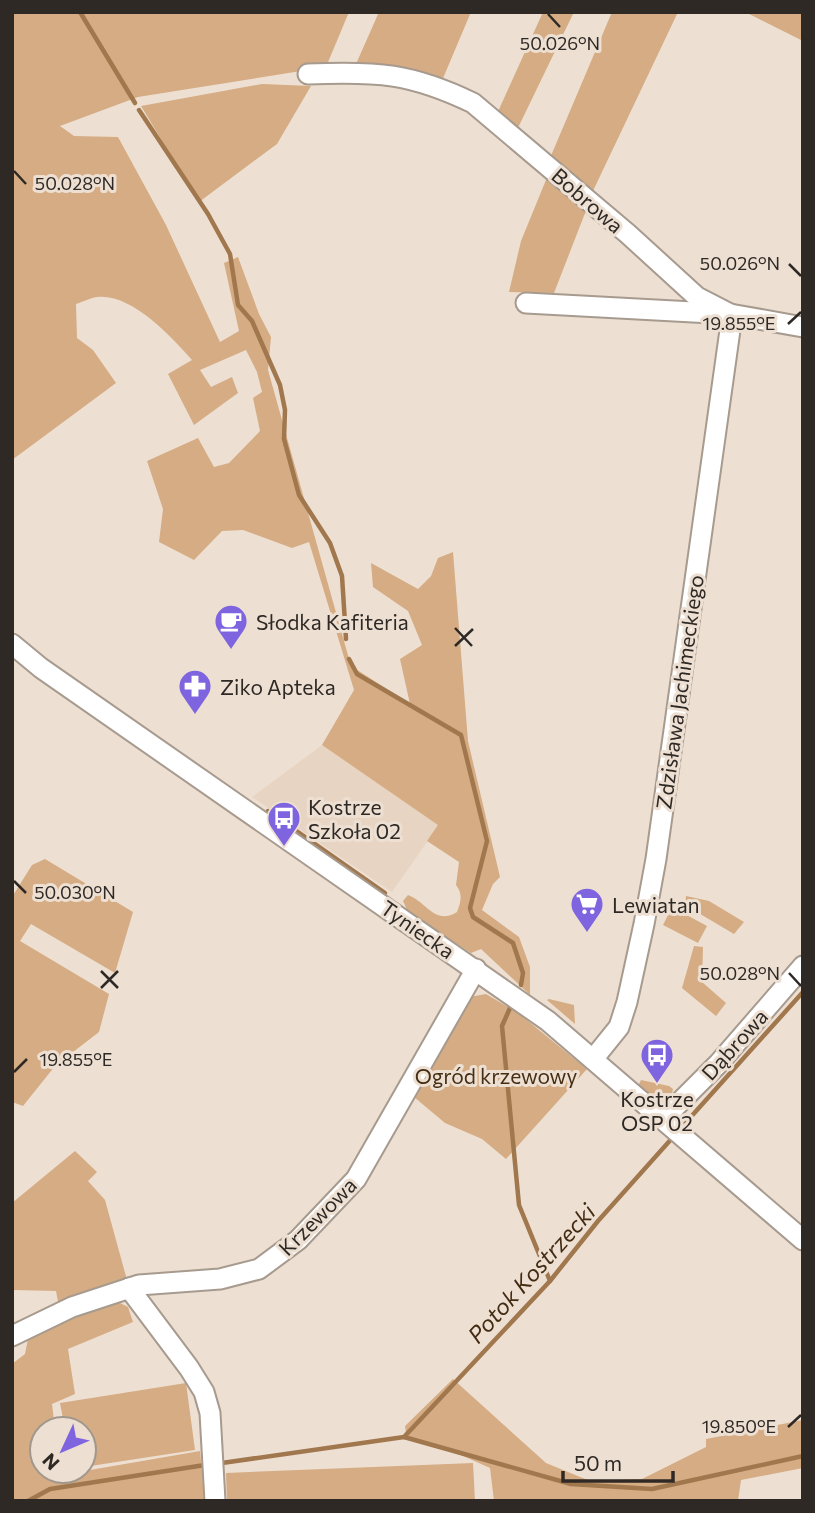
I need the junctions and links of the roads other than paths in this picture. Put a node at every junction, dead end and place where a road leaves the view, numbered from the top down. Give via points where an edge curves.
1 (308, 74) dead end
2 (526, 303) dead end
3 (730, 322) junction
4 (803, 327) edge
5 (12, 644) edge
6 (803, 966) edge
7 (476, 969) junction
8 (594, 1058) junction
9 (675, 1130) junction
10 (803, 1240) edge
11 (130, 1288) junction
12 (12, 1336) edge
13 (215, 1501) edge

1 - 3 street, Bobrowa via 388,74 444,89 473,103
2 - 3 street, Bobrowa
3 - 4 street, Bobrowa
3 - 8 street, Zdzisława Jachimeckiego via 654,872 619,1027
5 - 7 street, Tyniecka
6 - 9 street, Dąbrowa via 718,1064
7 - 8 street, Tyniecka
7 - 11 street, Krzewowa via 356,1179 298,1240 259,1269 220,1279
8 - 9 street, Tyniecka
9 - 10 street, Tyniecka
11 - 12 street, Krzewowa via 72,1307
11 - 13 street via 204,1392 210,1413

